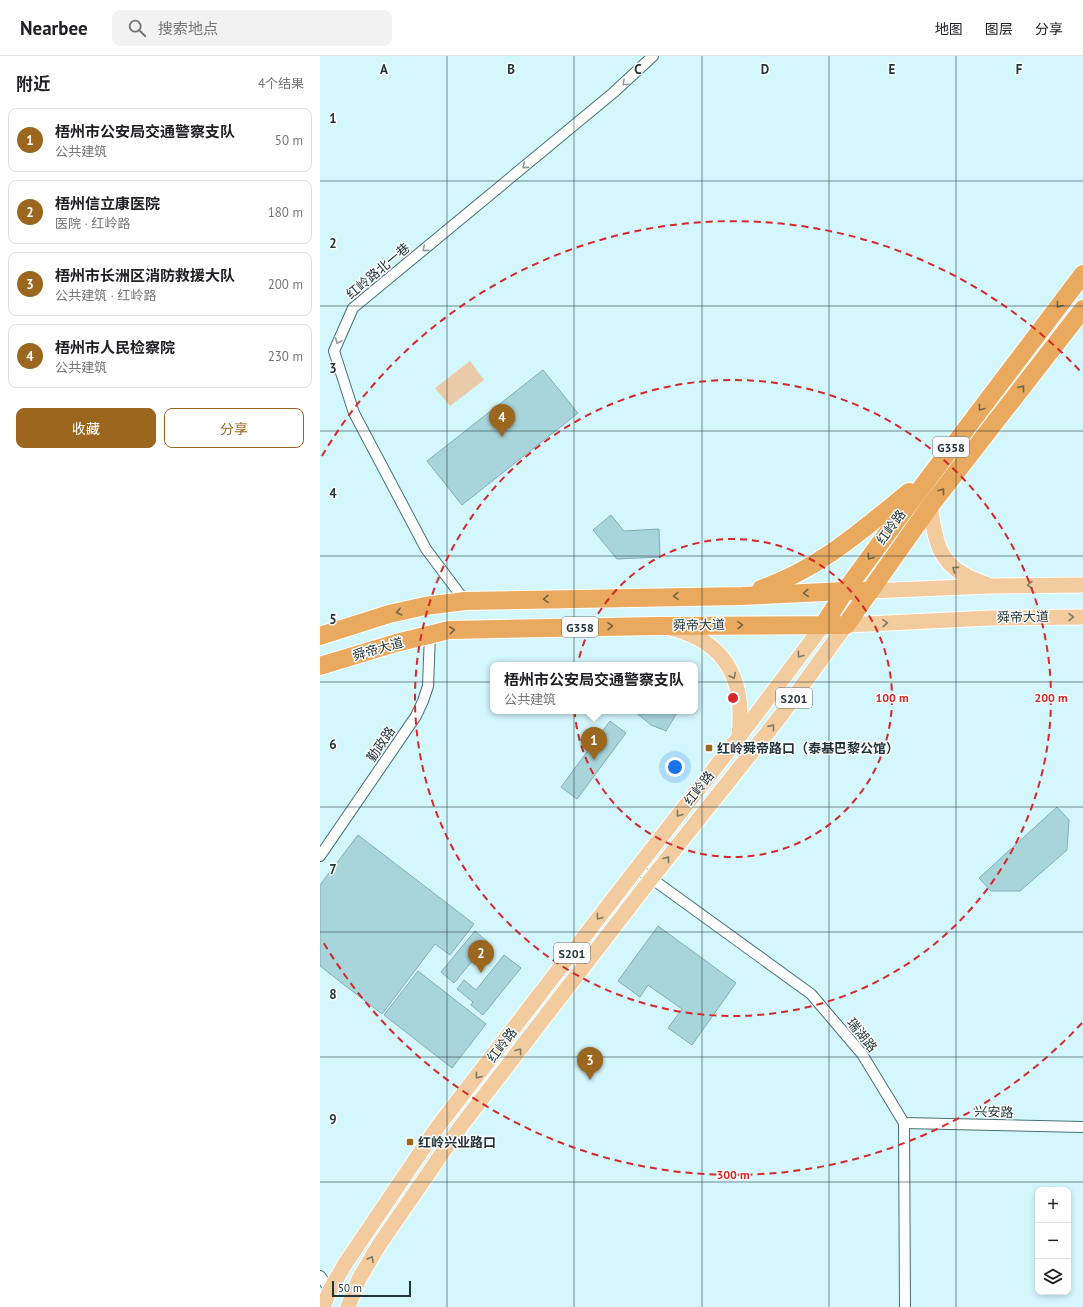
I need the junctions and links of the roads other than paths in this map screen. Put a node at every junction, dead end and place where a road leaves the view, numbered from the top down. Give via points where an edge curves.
1 (653, 56) edge
2 (1083, 274) edge
3 (1083, 309) edge
4 (930, 476) junction
5 (930, 506) junction
6 (1083, 585) edge
7 (990, 586) junction
8 (845, 591) junction
9 (870, 591) junction
10 (742, 596) junction
11 (465, 601) junction
12 (1083, 617) edge
13 (824, 624) junction
14 (846, 625) junction
15 (657, 626) junction
16 (430, 634) junction
17 (320, 636) edge
18 (320, 666) edge
19 (739, 737) junction
20 (320, 856) edge
21 (637, 868) junction
22 (651, 879) junction
23 (904, 1123) junction
24 (1083, 1127) edge
25 (320, 1276) edge
26 (330, 1290) junction
27 (323, 1307) edge
28 (348, 1307) edge
29 (905, 1307) edge

1 -> 11 street, 红岭路北一巷 via 613,93 353,308 334,350 354,413 426,549
2 -> 4 highway, 红岭路 / G358
5 -> 3 highway, 红岭路 / G358
4 -> 8 highway, 红岭路 / G358
4 - 10 highway via 837,550 814,565 783,581
7 -> 5 main road via 965,575 946,560 939,550
5 - 9 highway, 红岭路 / G358
6 -> 7 main road
7 - 9 main road
8 - 9 highway, G358
8 -> 10 highway, G358
8 - 13 highway, 红岭路 / G358
9 - 14 highway, 红岭路 / G358
10 -> 11 highway, G358
11 -> 17 highway, G358 via 389,614
14 -> 12 main road, 舜帝大道 via 991,618
13 - 14 highway, 舜帝大道 / G358
15 -> 13 highway, 舜帝大道 / G358
13 -> 19 main road, 红岭路 / S201
22 -> 14 main road, 红岭路 / S201 via 779,718
16 -> 15 highway, 舜帝大道 / G358 via 468,629
15 -> 19 main road via 697,638 714,648 722,657 735,678 740,700
16 - 18 highway, 舜帝大道 / G358
16 - 20 street, 勤政路 via 428,686 416,716
19 -> 21 main road, 红岭路 / S201
21 - 22 street, 瑞湖路
21 -> 26 main road, 红岭路 / S201 via 439,1125
22 - 23 street, 瑞湖路 via 811,994 862,1054
28 -> 22 main road, 红岭路 / S201 via 359,1279 379,1245 457,1132
23 - 24 street, 兴安路
23 - 29 street
25 - 26 street
26 - 27 main road, 红岭路 / S201

